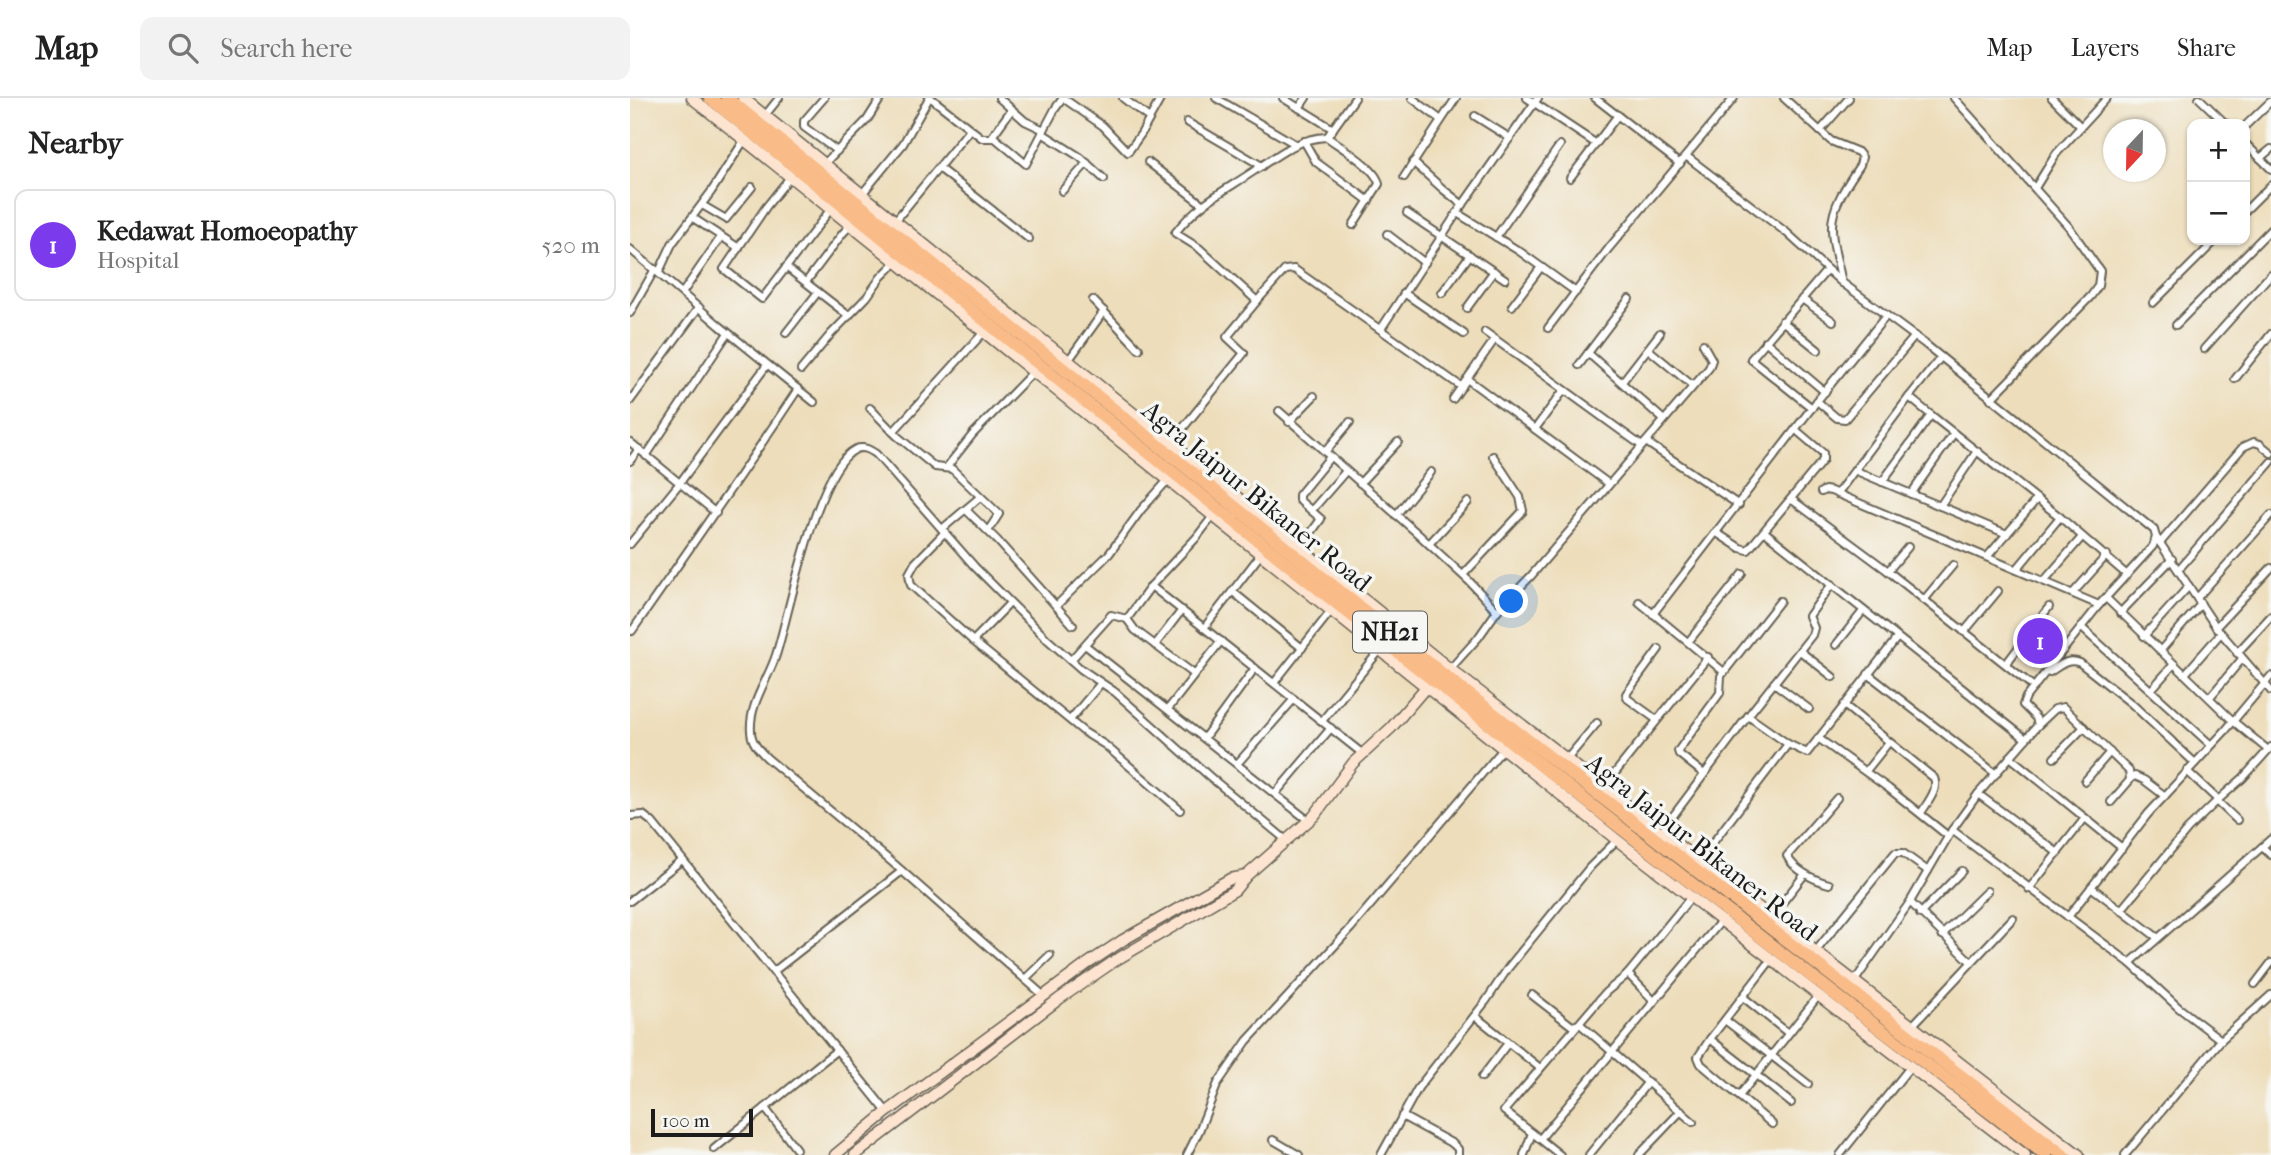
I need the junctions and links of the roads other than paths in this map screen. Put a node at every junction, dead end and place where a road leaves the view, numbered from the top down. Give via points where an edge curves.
1 (692, 98) edge
2 (710, 98) edge
3 (727, 98) edge
4 (743, 98) edge
5 (779, 98) edge
6 (824, 98) edge
7 (881, 98) edge
8 (932, 98) edge
9 (999, 98) edge
10 (1063, 98) edge
11 (1123, 98) edge
12 (1161, 98) edge
13 (1216, 98) edge
14 (1283, 98) edge
15 (1306, 98) edge
16 (1355, 98) edge
17 (1412, 98) edge
18 (1455, 98) edge
19 (1527, 98) edge
20 (1595, 98) edge
21 (1734, 98) edge
22 (1849, 98) edge
23 (1954, 98) edge
24 (2052, 98) edge
25 (2107, 98) edge
26 (2199, 98) edge
27 (1790, 100) edge
28 (2271, 100) edge
29 (1536, 101) edge
30 (1299, 108) junction
31 (1012, 109) junction
32 (1618, 115) junction
33 (1475, 116) dead end
34 (1149, 118) junction
35 (2221, 119) edge
36 (1441, 120) junction
37 (2250, 121) edge
38 (1187, 122) dead end
39 (2081, 127) junction
40 (754, 128) junction
41 (970, 129) junction
42 (1333, 129) junction
43 (1820, 131) junction
44 (1043, 132) junction
45 (1326, 137) junction
46 (991, 138) junction
47 (1510, 138) junction
48 (1304, 141) junction
49 (1595, 143) junction
50 (1294, 144) junction
51 (1560, 145) dead end
52 (2250, 148) edge
53 (2271, 149) edge
54 (837, 151) junction
55 (1686, 156) junction
56 (2260, 158) junction
57 (1148, 162) dead end
58 (1413, 162) junction
59 (824, 163) junction
60 (1087, 163) junction
61 (1680, 164) junction
62 (1262, 166) junction
63 (939, 168) junction
64 (2271, 169) edge
65 (790, 177) junction
66 (1405, 177) dead end
67 (1570, 178) dead end
68 (1104, 179) dead end
69 (2271, 185) edge
70 (752, 187) dead end
71 (2035, 188) junction
72 (1062, 191) dead end
73 (862, 194) junction
74 (1369, 201) junction
75 (1202, 204) junction
76 (702, 205) junction
77 (1463, 205) junction
78 (2250, 206) edge
79 (831, 210) junction
80 (1407, 212) dead end
81 (1458, 213) junction
82 (693, 218) junction
83 (895, 221) junction
84 (1353, 225) dead end
85 (850, 226) junction
86 (2271, 229) edge
87 (1387, 234) dead end
88 (1442, 236) junction
89 (721, 237) junction
90 (1496, 237) junction
91 (1030, 239) dead end
92 (2211, 245) edge
93 (739, 248) junction
94 (630, 249) edge
95 (1469, 255) junction
96 (896, 262) junction
97 (1424, 263) junction
98 (786, 267) junction
99 (1541, 267) junction
100 (657, 270) junction
101 (1827, 270) junction
102 (1494, 271) junction
103 (2271, 274) edge
104 (1505, 279) dead end
105 (806, 282) junction
106 (1842, 283) junction
107 (683, 292) junction
108 (818, 292) junction
109 (1576, 292) junction
110 (1404, 293) junction
111 (1443, 293) dead end
112 (1629, 299) dead end
113 (1802, 299) junction
114 (1093, 300) dead end
115 (1257, 301) junction
116 (2153, 303) dead end
117 (1512, 306) dead end
118 (699, 307) junction
119 (1467, 308) dead end
120 (1104, 312) junction
121 (630, 313) edge
122 (849, 316) junction
123 (1886, 316) junction
124 (1782, 321) junction
125 (1833, 321) dead end
126 (2176, 325) dead end
127 (1548, 328) dead end
128 (1381, 329) junction
129 (984, 332) junction
130 (1485, 332) dead end
131 (728, 333) junction
132 (786, 333) dead end
133 (1660, 333) dead end
134 (1464, 334) dead end
135 (2271, 334) edge
136 (1915, 336) junction
137 (1495, 339) junction
138 (1765, 341) junction
139 (1703, 344) dead end
140 (1139, 349) dead end
141 (1648, 349) junction
142 (2204, 349) dead end
143 (1818, 350) dead end
144 (1588, 352) junction
145 (1941, 357) junction
146 (1068, 362) junction
147 (767, 365) junction
148 (1579, 365) dead end
149 (801, 370) dead end
150 (1033, 372) junction
151 (1467, 379) junction
152 (2235, 379) dead end
153 (1622, 382) junction
154 (1693, 386) junction
155 (1462, 387) junction
156 (798, 389) junction
157 (1564, 390) junction
158 (1825, 391) junction
159 (1314, 396) dead end
160 (1909, 397) junction
161 (1991, 398) junction
162 (1453, 399) dead end
163 (630, 401) edge
164 (1817, 401) junction
165 (814, 402) dead end
166 (870, 408) dead end
167 (1812, 408) junction
168 (1279, 411) dead end
169 (1931, 415) junction
170 (1664, 420) junction
171 (1290, 422) junction
172 (1350, 422) dead end
173 (1535, 429) junction
174 (1796, 430) junction
175 (893, 432) junction
176 (1954, 433) junction
177 (630, 442) edge
178 (1398, 442) dead end
179 (1170, 444) junction
180 (1644, 444) junction
181 (639, 449) junction
182 (1977, 451) junction
183 (2271, 453) edge
184 (1327, 454) junction
185 (646, 456) junction
186 (1493, 456) dead end
187 (630, 461) edge
188 (2271, 462) edge
189 (946, 468) junction
190 (1854, 470) junction
191 (1346, 471) junction
192 (1431, 472) dead end
193 (1168, 480) junction
194 (1882, 482) junction
195 (1360, 483) junction
196 (679, 484) junction
197 (1609, 484) junction
198 (1821, 492) dead end
199 (1838, 494) junction
200 (1911, 494) junction
201 (980, 497) junction
202 (1791, 499) junction
203 (2037, 499) junction
204 (1468, 502) dead end
205 (1738, 505) junction
206 (1940, 506) junction
207 (966, 510) junction
208 (1312, 510) junction
209 (716, 513) junction
210 (1396, 515) junction
211 (2271, 515) edge
212 (1213, 516) junction
213 (2060, 517) junction
214 (944, 530) junction
215 (988, 531) junction
216 (1765, 532) junction
217 (1717, 533) junction
218 (2007, 534) junction
219 (2082, 537) junction
220 (2158, 540) junction
221 (630, 544) edge
222 (1429, 544) junction
223 (1908, 547) dead end
224 (1300, 548) junction
225 (1261, 555) junction
226 (2107, 555) junction
227 (1987, 557) junction
228 (2172, 559) junction
229 (1952, 565) dead end
230 (2271, 568) edge
231 (2017, 569) junction
232 (2179, 569) junction
233 (1888, 571) junction
234 (1742, 574) dead end
235 (1463, 575) junction
236 (2127, 575) junction
237 (2044, 580) junction
238 (1832, 584) junction
239 (1151, 586) junction
240 (2189, 586) junction
241 (1998, 591) dead end
242 (1233, 592) junction
243 (2073, 593) junction
244 (2106, 598) junction
245 (1924, 600) junction
246 (1780, 601) dead end
247 (2199, 601) junction
248 (1639, 602) dead end
249 (1010, 603) junction
250 (2099, 605) junction
251 (1056, 606) junction
252 (2049, 607) dead end
253 (1182, 610) junction
254 (1331, 611) junction
255 (1497, 611) junction
256 (1863, 611) junction
257 (2120, 613) junction
258 (1653, 614) junction
259 (2271, 616) edge
260 (1127, 619) junction
261 (1073, 625) dead end
262 (1204, 628) junction
263 (2082, 628) junction
264 (630, 630) edge
265 (2218, 630) junction
266 (1964, 632) junction
267 (2144, 636) junction
268 (1897, 638) junction
269 (973, 641) junction
270 (1221, 641) junction
271 (1689, 641) junction
272 (1085, 645) junction
273 (1155, 645) junction
274 (1836, 645) dead end
275 (1302, 648) junction
276 (1659, 649) dead end
277 (1380, 650) junction
278 (2160, 650) junction
279 (1800, 651) junction
280 (2239, 656) junction
281 (1708, 657) junction
282 (1071, 660) junction
283 (2006, 664) junction
284 (2174, 664) junction
285 (1255, 668) junction
286 (1450, 669) junction
287 (1724, 672) junction
288 (2046, 673) junction
289 (1194, 674) junction
290 (1868, 674) junction
291 (2185, 674) junction
292 (2271, 676) edge
293 (1833, 677) dead end
294 (1101, 682) junction
295 (1274, 683) junction
296 (1774, 683) junction
297 (2264, 683) junction
298 (1426, 687) junction
299 (2034, 687) junction
300 (2151, 690) junction
301 (2271, 691) edge
302 (2210, 697) junction
303 (1294, 699) junction
304 (1844, 705) junction
305 (1168, 709) junction
306 (1808, 709) dead end
307 (1748, 716) junction
308 (1070, 720) junction
309 (1657, 720) junction
310 (1322, 721) junction
311 (2233, 721) junction
312 (1597, 723) dead end
313 (2038, 725) junction
314 (2084, 727) junction
315 (1331, 728) junction
316 (1204, 738) junction
317 (1818, 738) junction
318 (2026, 739) junction
319 (1889, 742) junction
320 (1788, 744) junction
321 (2211, 745) junction
322 (2269, 748) edge
323 (1503, 749) junction
324 (2110, 752) junction
325 (1363, 754) junction
326 (2010, 757) junction
327 (2054, 758) dead end
328 (1567, 760) junction
329 (2196, 763) junction
330 (1237, 764) junction
331 (1866, 771) junction
332 (2187, 771) junction
333 (1704, 774) junction
334 (1996, 774) junction
335 (2131, 778) junction
336 (2085, 781) dead end
337 (1603, 788) junction
338 (1275, 794) junction
339 (1978, 794) junction
340 (2165, 796) junction
341 (1837, 798) dead end
342 (2217, 801) junction
343 (2111, 802) dead end
344 (1180, 810) dead end
345 (1921, 813) junction
346 (630, 816) edge
347 (2085, 818) junction
348 (2237, 820) dead end
349 (1309, 821) junction
350 (1661, 832) junction
351 (1950, 833) junction
352 (2271, 839) edge
353 (1286, 840) junction
354 (1617, 840) junction
355 (2262, 847) junction
356 (2122, 848) junction
357 (2058, 853) junction
358 (2271, 855) edge
359 (682, 860) junction
360 (1699, 861) junction
361 (902, 871) junction
362 (1928, 872) junction
363 (1962, 872) dead end
364 (1805, 874) junction
365 (1246, 876) junction
366 (1829, 884) dead end
367 (2091, 887) junction
368 (2029, 889) junction
369 (1987, 891) dead end
370 (1691, 897) junction
371 (630, 901) edge
372 (1910, 902) junction
373 (2121, 910) junction
374 (1920, 914) junction
375 (1771, 917) junction
376 (2068, 917) junction
377 (2013, 918) dead end
378 (1721, 921) junction
379 (1942, 935) junction
380 (2158, 938) junction
381 (1816, 951) junction
382 (1050, 955) dead end
383 (1771, 960) junction
384 (1971, 962) junction
385 (2130, 963) junction
386 (2271, 963) edge
387 (1087, 964) junction
388 (773, 972) junction
389 (1628, 974) junction
390 (1094, 975) junction
391 (1025, 979) junction
392 (2255, 984) dead end
393 (1846, 989) junction
394 (1821, 992) junction
395 (1043, 995) junction
396 (1532, 995) dead end
397 (2271, 995) edge
398 (1743, 997) junction
399 (1654, 1001) junction
400 (1475, 1016) junction
401 (1725, 1020) junction
402 (1580, 1024) junction
403 (1912, 1026) junction
404 (1788, 1032) junction
405 (1710, 1040) junction
406 (2221, 1040) junction
407 (1508, 1043) junction
408 (837, 1051) junction
409 (1612, 1053) junction
410 (1770, 1056) junction
411 (1910, 1067) junction
412 (1540, 1068) junction
413 (1756, 1075) junction
414 (1482, 1077) dead end
415 (1648, 1082) junction
416 (1808, 1084) dead end
417 (1739, 1096) junction
418 (1791, 1103) dead end
419 (765, 1108) junction
420 (1681, 1111) junction
421 (887, 1112) junction
422 (1402, 1116) junction
423 (1693, 1122) dead end
424 (1772, 1124) dead end
425 (1532, 1133) junction
426 (1540, 1139) junction
427 (1273, 1140) dead end
428 (1287, 1147) junction
429 (714, 1149) dead end
430 (796, 1149) dead end
431 (835, 1155) edge
432 (855, 1155) edge
433 (1187, 1155) edge
434 (1282, 1155) edge
435 (1300, 1155) edge
436 (1381, 1155) edge
437 (1458, 1155) edge
438 (1524, 1155) edge
439 (1560, 1155) edge
440 (1589, 1155) edge
441 (1639, 1155) edge
442 (1840, 1155) edge
443 (2025, 1155) edge
444 (2046, 1155) edge
445 (2063, 1155) edge
446 (2079, 1155) edge
447 (2125, 1155) edge

1 - 40 street
2 - 40 highway, Agra Jaipur Bikaner Road / NH21
3 - 40 highway, Agra Jaipur Bikaner Road / NH21
4 - 40 street
5 - 40 street
6 - 54 street via 804,127
7 - 54 street
8 - 41 street
8 - 73 street via 903,144
9 - 31 street
10 - 34 street via 1103,126 1128,152
10 - 44 street
11 - 34 street
12 - 34 street
13 - 50 street
14 - 30 street
15 - 30 street
16 - 42 street
17 - 36 street
18 - 36 street
19 - 29 street
20 - 32 street
21 - 55 street
22 - 43 street
23 - 71 street
24 - 39 street
25 - 39 street
26 - 35 street
27 - 43 street
28 - 37 street
29 - 47 street
29 - 49 street
30 - 42 street
31 - 44 street
31 - 46 street
32 - 49 street
32 - 61 street
33 - 47 street
36 - 58 street
38 - 62 street
39 - 71 street via 2056,154
40 - 59 street
40 - 65 street
40 - 76 street
40 - 393 highway, Agra Jaipur Bikaner Road / NH21
40 - 394 highway, Agra Jaipur Bikaner Road / NH21 via 1266,548
41 - 46 street via 982,138
41 - 63 street
42 - 45 street
43 - 106 street via 1862,157 1832,221
44 - 46 street via 1026,164
44 - 60 street
45 - 48 street
45 - 74 street via 1379,179
47 - 77 street
48 - 50 street
48 - 74 street via 1316,162
49 - 67 street
50 - 62 street
51 - 90 street
52 - 56 street
53 - 56 street
54 - 59 street
55 - 61 street
55 - 101 street via 1787,233
56 - 64 street
57 - 75 street
58 - 66 street
58 - 77 street
59 - 73 street
60 - 68 street
60 - 72 street
61 - 109 street
62 - 75 street
63 - 83 street
63 - 91 street
65 - 79 street
65 - 93 street
69 - 78 street
70 - 76 street via 726,219
71 - 161 street via 2086,249 2100,278 2091,296
73 - 83 street
74 - 84 street
75 - 115 street via 1175,233 1199,248
76 - 82 street
77 - 81 street
79 - 85 street
79 - 98 street
80 - 88 street
81 - 88 street
81 - 90 street
82 - 89 street
82 - 100 street
83 - 146 street
85 - 96 street
85 - 105 street
86 - 126 street
87 - 97 street
88 - 95 street
88 - 97 street
89 - 93 street
89 - 107 street
90 - 99 street
92 - 116 street
93 - 98 street via 724,269 762,299
94 - 100 street
95 - 102 street
95 - 111 street
96 - 122 street
96 - 129 street
97 - 110 street
98 - 105 street
99 - 109 street
99 - 117 street
100 - 107 street
100 - 121 street
101 - 106 street
101 - 113 street
102 - 104 street
102 - 119 street
103 - 142 street
105 - 108 street
106 - 123 street
107 - 118 street
108 - 122 street
108 - 132 street
109 - 127 street
110 - 128 street
110 - 134 street
112 - 144 street
113 - 124 street
113 - 125 street
114 - 120 street
115 - 128 street via 1284,270 1294,269
115 - 179 street via 1227,337 1244,353
118 - 131 street
118 - 163 street
120 - 140 street
120 - 146 street
122 - 149 street
123 - 136 street
123 - 158 street
124 - 138 street
124 - 143 street
128 - 155 street
129 - 150 street
129 - 175 street
130 - 137 street
131 - 147 street
131 - 185 street
133 - 141 street
135 - 152 street
136 - 145 street
136 - 164 street via 1845,419
137 - 151 street
137 - 157 street
138 - 158 street
138 - 167 street via 1752,361
139 - 154 street via 1712,360
141 - 153 street
141 - 154 street
144 - 148 street
144 - 153 street
145 - 160 street
145 - 161 street
146 - 179 street
147 - 156 street
147 - 196 street
150 - 189 street
150 - 193 street
151 - 155 street
151 - 173 street
153 - 170 street
154 - 170 street
155 - 162 street
156 - 165 street
156 - 209 street
157 - 173 street
157 - 180 street
158 - 164 street
159 - 171 street
160 - 169 street
160 - 190 street
161 - 220 street via 2150,525
164 - 167 street
166 - 175 street
167 - 174 street
168 - 171 street
169 - 176 street
169 - 194 street
170 - 180 street
171 - 184 street
172 - 184 street
173 - 197 street
174 - 202 street via 1824,455
174 - 205 street
175 - 189 street via 935,467
176 - 182 street
176 - 200 street
177 - 181 street
178 - 195 street
179 - 224 street
180 - 197 street
180 - 205 street
181 - 185 street
181 - 187 street
182 - 203 street
182 - 206 street
183 - 220 street via 2254,442 2243,447
184 - 191 street
184 - 208 street via 1299,495
185 - 196 street
186 - 235 street via 1521,497 1523,511
188 - 232 street
189 - 201 street via 953,469
190 - 194 street
190 - 199 street
191 - 195 street
191 - 208 street
192 - 210 street
193 - 212 street
193 - 251 street via 1109,554
194 - 200 street
195 - 210 street
196 - 209 street
196 - 221 street
197 - 255 street
198 - 199 street
199 - 227 street
200 - 206 street
201 - 207 street
201 - 215 street via 999,514
202 - 216 street
202 - 233 street
203 - 213 street
203 - 218 street
204 - 222 street
205 - 217 street
206 - 218 street
207 - 214 street
207 - 215 street
208 - 224 street via 1321,521
209 - 264 street
210 - 222 street
211 - 247 street
212 - 225 street
212 - 239 street
213 - 219 street
213 - 231 street
214 - 249 street
214 - 269 street via 915,563 909,581
214 - 361 street via 876,454 861,448 843,461 829,482 811,530 775,659 751,724 751,736 767,758
215 - 251 street
216 - 217 street via 1745,550
216 - 238 street
217 - 258 street
218 - 227 street
219 - 226 street
219 - 237 street
220 - 228 street
220 - 236 street
222 - 235 street
223 - 233 street
224 - 286 street
225 - 242 street
225 - 254 street
226 - 236 street
226 - 243 street
227 - 231 street
228 - 232 street
228 - 257 street
229 - 245 street
230 - 265 street
231 - 237 street
232 - 240 street
233 - 245 street
234 - 271 street
235 - 255 street
236 - 244 street
237 - 243 street
238 - 256 street
238 - 279 street via 1811,613 1814,633
239 - 253 street
239 - 260 street
240 - 247 street
240 - 267 street
241 - 266 street
242 - 262 street
242 - 275 street
243 - 250 street
244 - 250 street
244 - 257 street
245 - 266 street
246 - 287 street
247 - 265 street
247 - 278 street
248 - 258 street
249 - 269 street
249 - 282 street
250 - 263 street
251 - 261 street
252 - 283 street
253 - 262 street
253 - 273 street
254 - 275 street
254 - 277 street
255 - 286 street
256 - 268 street
256 - 274 street
257 - 267 street
258 - 271 street
259 - 280 street
260 - 272 street via 1111,615
260 - 273 street
262 - 270 street
263 - 288 street
263 - 300 street
265 - 280 street
265 - 291 street
266 - 283 street
267 - 278 street
268 - 290 street
268 - 318 street
269 - 308 street
270 - 285 street
270 - 289 street
271 - 281 street
272 - 282 street
272 - 305 street
273 - 289 street
275 - 295 street
276 - 309 street via 1626,694
277 - 298 street
277 - 310 street
278 - 284 street
279 - 293 street
279 - 296 street
280 - 297 street
280 - 302 street
281 - 287 street
281 - 309 street
282 - 294 street
283 - 299 street
284 - 291 street
284 - 300 street
285 - 295 street
285 - 316 street
286 - 328 street
287 - 333 street via 1720,693 1678,752
288 - 299 street
288 - 329 street via 2064,662 2080,663
289 - 305 street
290 - 304 street
290 - 334 street
291 - 302 street
292 - 297 street
294 - 308 street
294 - 353 street
295 - 303 street
296 - 306 street
296 - 307 street
297 - 301 street
297 - 311 street
298 - 323 street
298 - 325 street
299 - 313 street via 2024,705
300 - 321 street
302 - 311 street
303 - 310 street
303 - 330 street
304 - 317 street
304 - 319 street
305 - 316 street
307 - 320 street
307 - 333 street
308 - 344 street
309 - 337 street
310 - 315 street
311 - 321 street
311 - 322 street
312 - 328 street
313 - 314 street via 2060,707
313 - 318 street
314 - 324 street
314 - 327 street
315 - 325 street
315 - 338 street
316 - 330 street
317 - 320 street via 1807,752
317 - 331 street
318 - 326 street
319 - 331 street
319 - 345 street via 1934,778 1936,783
320 - 360 street
321 - 329 street
322 - 342 street
323 - 354 street
323 - 433 street via 1351,928 1247,1041 1218,1083
324 - 335 street
324 - 336 street
325 - 349 street
326 - 334 street
326 - 347 street
328 - 337 street
329 - 332 street
330 - 338 street
331 - 345 street
332 - 340 street
332 - 342 street
333 - 350 street
334 - 339 street
335 - 340 street via 2139,777
335 - 343 street
337 - 350 street
338 - 349 street
339 - 351 street
339 - 357 street
340 - 356 street
341 - 364 street via 1788,854 1789,861
342 - 348 street
342 - 373 street
345 - 351 street
346 - 359 street via 648,818
347 - 356 street
347 - 357 street
349 - 353 street
350 - 360 street
351 - 362 street
351 - 368 street
352 - 355 street
353 - 365 street
354 - 370 street
354 - 400 street via 1561,901
355 - 358 street
355 - 380 street
356 - 367 street
357 - 368 street
359 - 371 street
359 - 388 street
360 - 375 street
361 - 388 street
361 - 391 street
362 - 372 street
362 - 381 street via 1903,853 1895,853
363 - 374 street
364 - 366 street
364 - 375 street
365 - 387 street via 1230,879
365 - 390 street via 1235,890
367 - 373 street
367 - 376 street
368 - 376 street
369 - 379 street
370 - 378 street
370 - 389 street
372 - 374 street
372 - 393 street
373 - 380 street
374 - 379 street
375 - 381 street
376 - 385 street
377 - 384 street
378 - 383 street
378 - 399 street
379 - 384 street
380 - 385 street
381 - 393 street
382 - 391 street
383 - 394 street
383 - 398 street
384 - 403 street
385 - 406 street
386 - 392 street
387 - 390 street
387 - 395 street
388 - 408 street
389 - 399 street
389 - 402 street
390 - 432 street
391 - 395 street
393 - 394 highway, Agra Jaipur Bikaner Road / NH21
393 - 403 street
393 - 444 highway, Agra Jaipur Bikaner Road / NH21
393 - 445 highway, Agra Jaipur Bikaner Road / NH21
394 - 404 street
394 - 411 street
395 - 421 street
396 - 402 street via 1572,1026
397 - 406 street
398 - 401 street
398 - 404 street
399 - 409 street
400 - 407 street
400 - 422 street via 1418,1088
401 - 405 street
401 - 410 street
402 - 409 street
402 - 412 street
403 - 446 street
404 - 410 street
405 - 413 street
405 - 417 street via 1699,1060
406 - 447 street
407 - 412 street
407 - 414 street
408 - 419 street
408 - 421 street
409 - 415 street
409 - 426 street
410 - 413 street
410 - 416 street
411 - 442 street
411 - 443 street
412 - 425 street via 1504,1111
413 - 417 street
413 - 418 street
415 - 420 street
415 - 440 street
417 - 424 street
419 - 429 street
419 - 430 street
420 - 423 street
420 - 441 street
421 - 431 street
422 - 436 street
422 - 437 street via 1453,1144
425 - 426 street
425 - 438 street
426 - 439 street
427 - 428 street
428 - 434 street
428 - 435 street

